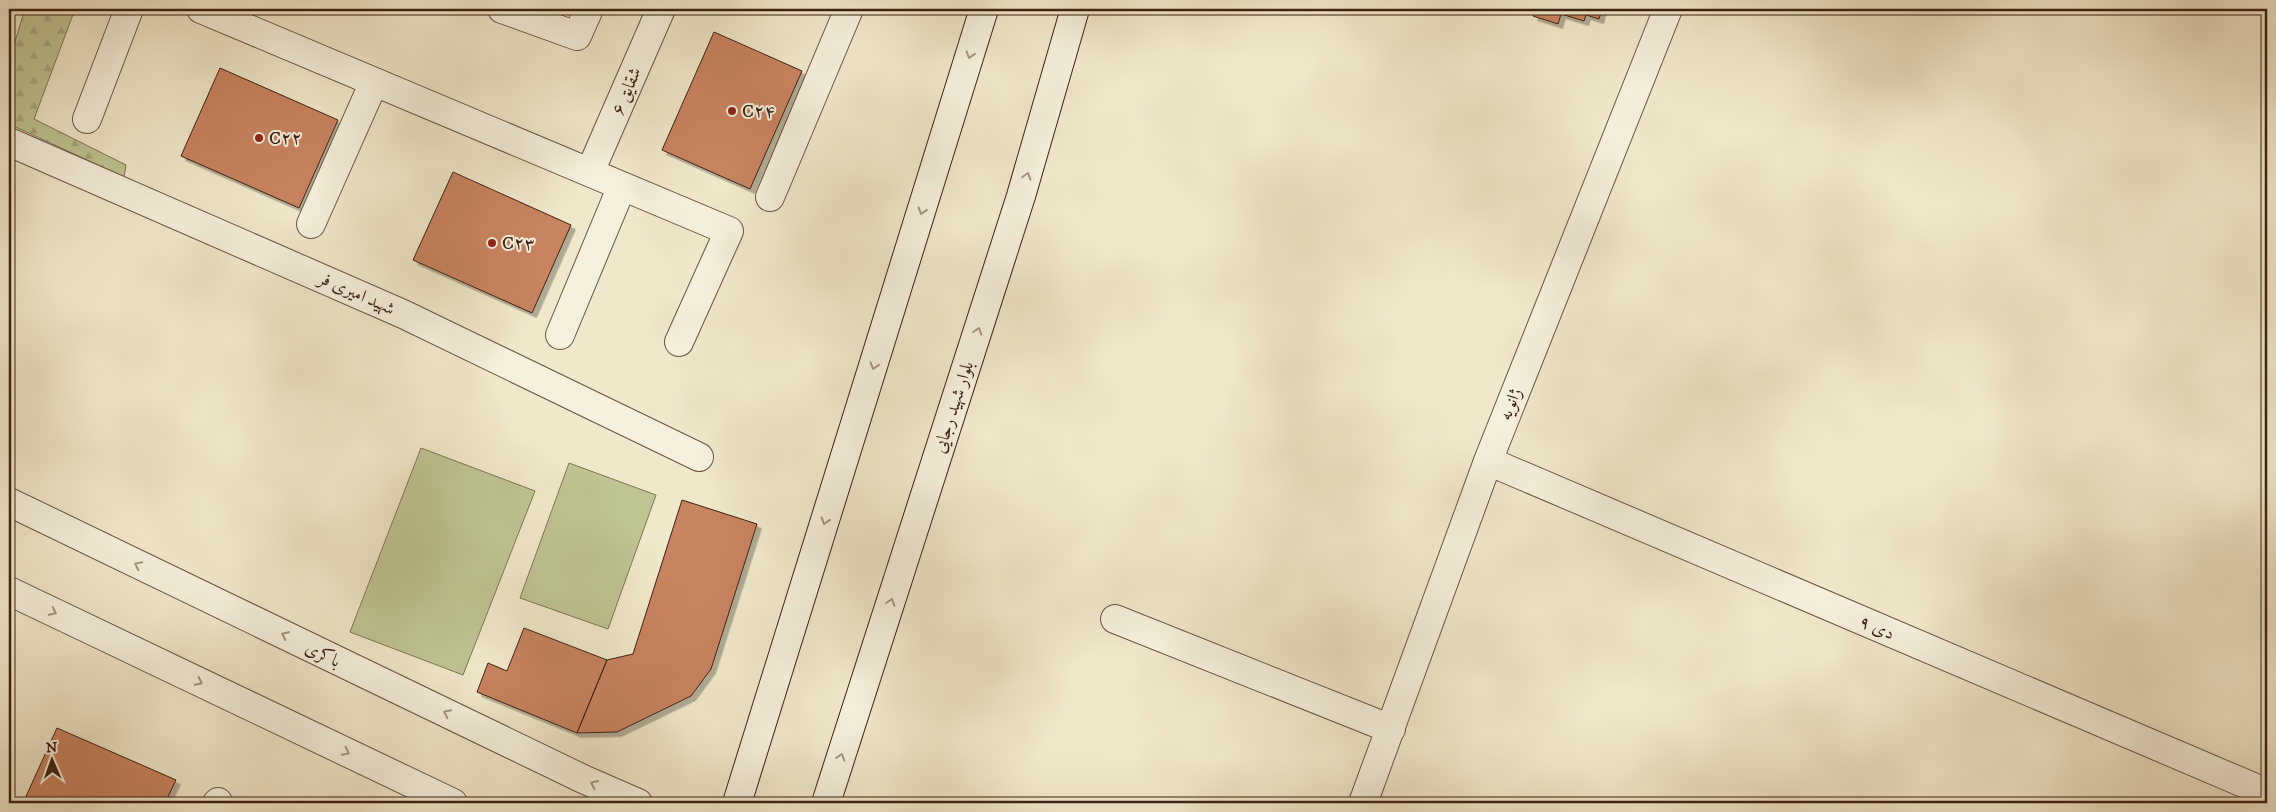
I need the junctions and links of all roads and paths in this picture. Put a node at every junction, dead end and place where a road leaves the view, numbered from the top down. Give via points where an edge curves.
1 (129, 9) edge
2 (200, 9) edge
3 (502, 9) edge
4 (588, 9) edge
5 (661, 9) edge
6 (849, 9) edge
7 (984, 9) edge
8 (1076, 9) edge
9 (1668, 9) edge
10 (374, 82) junction
11 (87, 119) dead end
12 (9, 142) edge
13 (590, 172) junction
14 (622, 186) junction
15 (770, 197) dead end
16 (311, 224) dead end
17 (560, 335) dead end
18 (678, 342) dead end
19 (699, 457) dead end
20 (1488, 461) junction
21 (9, 502) edge
22 (9, 590) edge
23 (1116, 619) dead end
24 (1391, 729) junction
25 (2267, 793) edge
26 (453, 803) edge
27 (638, 803) edge
28 (737, 803) edge
29 (826, 803) edge
30 (1363, 803) edge

1 - 11 street
2 - 10 street
3 - 4 street via 577,36
5 - 13 street, شقایق ۶
6 - 15 street
7 -> 28 street
29 -> 8 street, بلوار شهید رجایی via 1021,196
9 - 20 street, ژانویه
10 - 13 street
10 - 16 street
12 - 19 street, شهید امیری فر via 403,314
13 - 14 street
14 - 17 street
14 - 18 street via 730,231
20 - 24 street, ژانویه
20 - 25 street, ۹ دی
27 -> 21 street, باکری
22 -> 26 street
23 - 24 street
24 - 30 street, ژانویه

